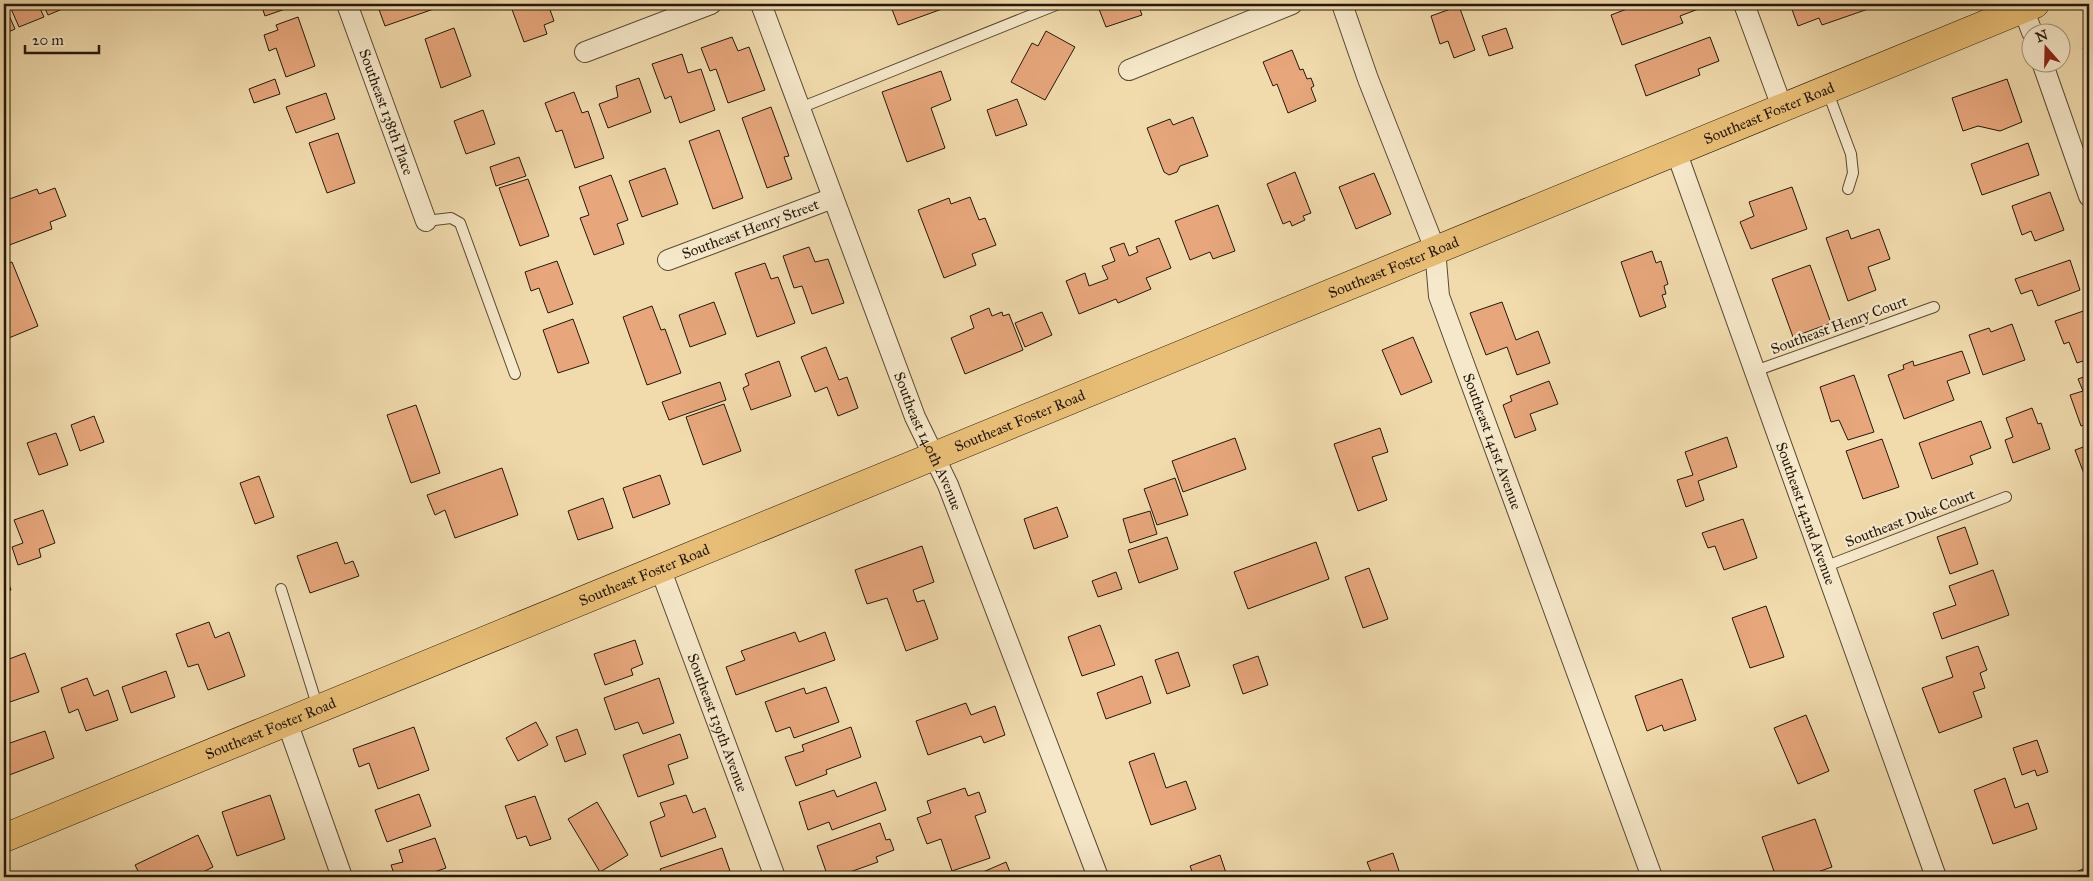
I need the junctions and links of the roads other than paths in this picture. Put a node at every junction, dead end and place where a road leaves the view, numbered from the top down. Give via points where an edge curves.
1 (347, 4) edge
2 (711, 4) edge
3 (761, 4) edge
4 (1292, 4) edge
5 (1342, 4) edge
6 (1744, 4) edge
7 (1056, 5) dead end
8 (2030, 15) edge
9 (585, 52) dead end
10 (1129, 70) dead end
11 (2046, 72) edge
12 (1826, 89) junction
13 (1782, 107) junction
14 (800, 108) junction
15 (1676, 151) junction
16 (1848, 189) dead end
17 (2089, 196) edge
18 (833, 198) junction
19 (426, 221) joint
20 (1436, 249) junction
21 (668, 260) dead end
22 (1934, 307) dead end
23 (1755, 371) junction
24 (515, 374) dead end
25 (934, 455) junction
26 (2006, 497) dead end
27 (1824, 567) junction
28 (660, 568) junction
29 (281, 589) dead end
30 (318, 709) junction
31 (287, 722) junction
32 (4, 838) edge
33 (342, 877) edge
34 (775, 877) edge
35 (1098, 877) edge
36 (1652, 877) edge
37 (1936, 877) edge

1 - 19 street, Southeast 138th Place
2 - 9 street
3 - 14 street, Southeast 140th Avenue
4 - 10 street
5 - 20 street, Southeast 141st Avenue via 1368,79
6 - 13 street
7 - 14 lane
8 - 12 main road, Southeast Foster Road
11 - 17 street
12 - 13 main road, Southeast Foster Road
12 - 16 lane via 1851,154 1853,173
13 - 15 main road, Southeast Foster Road
14 - 18 street, Southeast 140th Avenue
15 - 20 main road, Southeast Foster Road
15 - 23 street, Southeast 142nd Avenue
18 - 21 street, Southeast Henry Street
18 - 25 street, Southeast 140th Avenue via 915,417
19 - 24 lane via 451,218 460,223
20 - 25 main road, Southeast Foster Road
20 - 36 street, Southeast 141st Avenue via 1439,296
22 - 23 lane, Southeast Henry Court
23 - 27 street, Southeast 142nd Avenue
25 - 28 main road, Southeast Foster Road
25 - 35 street, Southeast 140th Avenue via 952,494
26 - 27 lane, Southeast Duke Court
27 - 37 street, Southeast 142nd Avenue
28 - 30 main road, Southeast Foster Road
28 - 34 street, Southeast 139th Avenue
29 - 30 lane
30 - 31 main road, Southeast Foster Road
31 - 32 main road, Southeast Foster Road
31 - 33 street

